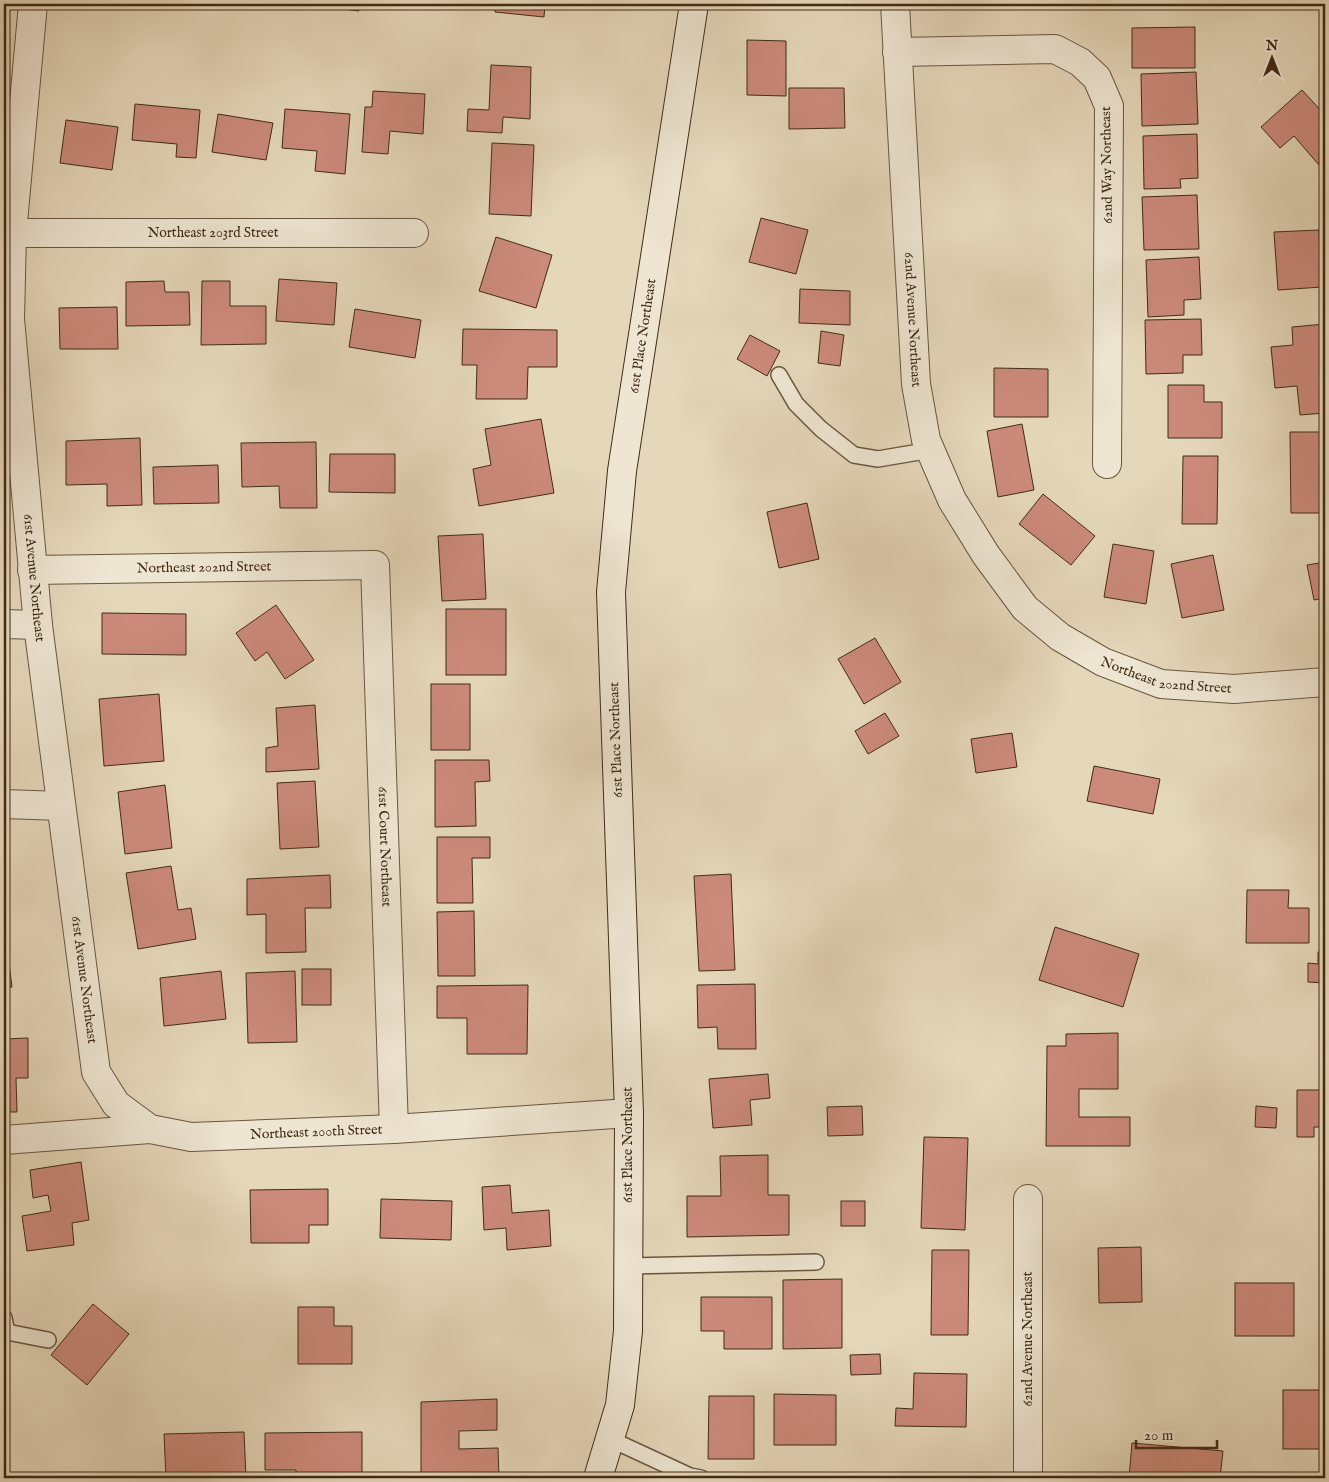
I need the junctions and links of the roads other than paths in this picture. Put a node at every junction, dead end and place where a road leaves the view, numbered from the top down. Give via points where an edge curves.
1 (33, 4) edge
2 (694, 4) edge
3 (895, 4) edge
4 (897, 52) junction
5 (12, 233) junction
6 (414, 233) dead end
7 (7, 319) edge
8 (779, 375) dead end
9 (931, 450) junction
10 (1107, 464) dead end
11 (376, 565) joint
12 (32, 570) junction
13 (1025, 608) joint
14 (4, 624) edge
15 (38, 625) junction
16 (1325, 682) edge
17 (4, 804) edge
18 (61, 806) junction
19 (629, 1113) junction
20 (150, 1129) junction
21 (394, 1129) junction
22 (4, 1140) edge
23 (1028, 1199) dead end
24 (816, 1262) dead end
25 (628, 1266) junction
26 (4, 1318) edge
27 (48, 1340) dead end
28 (610, 1439) junction
29 (598, 1478) edge
30 (701, 1478) edge
31 (1028, 1478) edge

1 - 5 street, 61st Avenue Northeast
2 - 19 street, 61st Place Northeast via 622,471 610,592
3 - 4 street, 62nd Avenue Northeast
4 - 9 street, 62nd Avenue Northeast via 916,384 926,440
4 - 10 street, 62nd Way Northeast via 1055,49 1080,62 1097,78 1109,106
5 - 6 street, Northeast 203rd Street
5 - 7 street, 61st Avenue Northeast
7 - 12 street, 61st Avenue Northeast
8 - 9 lane via 796,404 854,455 878,459
9 - 13 street, 62nd Avenue Northeast via 952,500 986,555
11 - 12 street, Northeast 202nd Street
11 - 21 street, 61st Court Northeast
12 - 15 street, 61st Avenue Northeast
13 - 16 street, Northeast 202nd Street via 1060,637 1103,662 1161,684 1234,689
14 - 15 street
15 - 18 street, 61st Avenue Northeast
17 - 18 street
18 - 20 street, 61st Avenue Northeast via 96,1072 116,1104
19 - 21 street, Northeast 200th Street
19 - 25 street, 61st Place Northeast
20 - 21 street, Northeast 200th Street via 191,1137
20 - 22 street, Northeast 200th Street
23 - 31 street, 62nd Avenue Northeast
24 - 25 lane
25 - 28 street, 61st Place Northeast via 628,1331 620,1405
26 - 27 lane via 7,1332
28 - 29 street, 61st Place Northeast
28 - 30 lane

